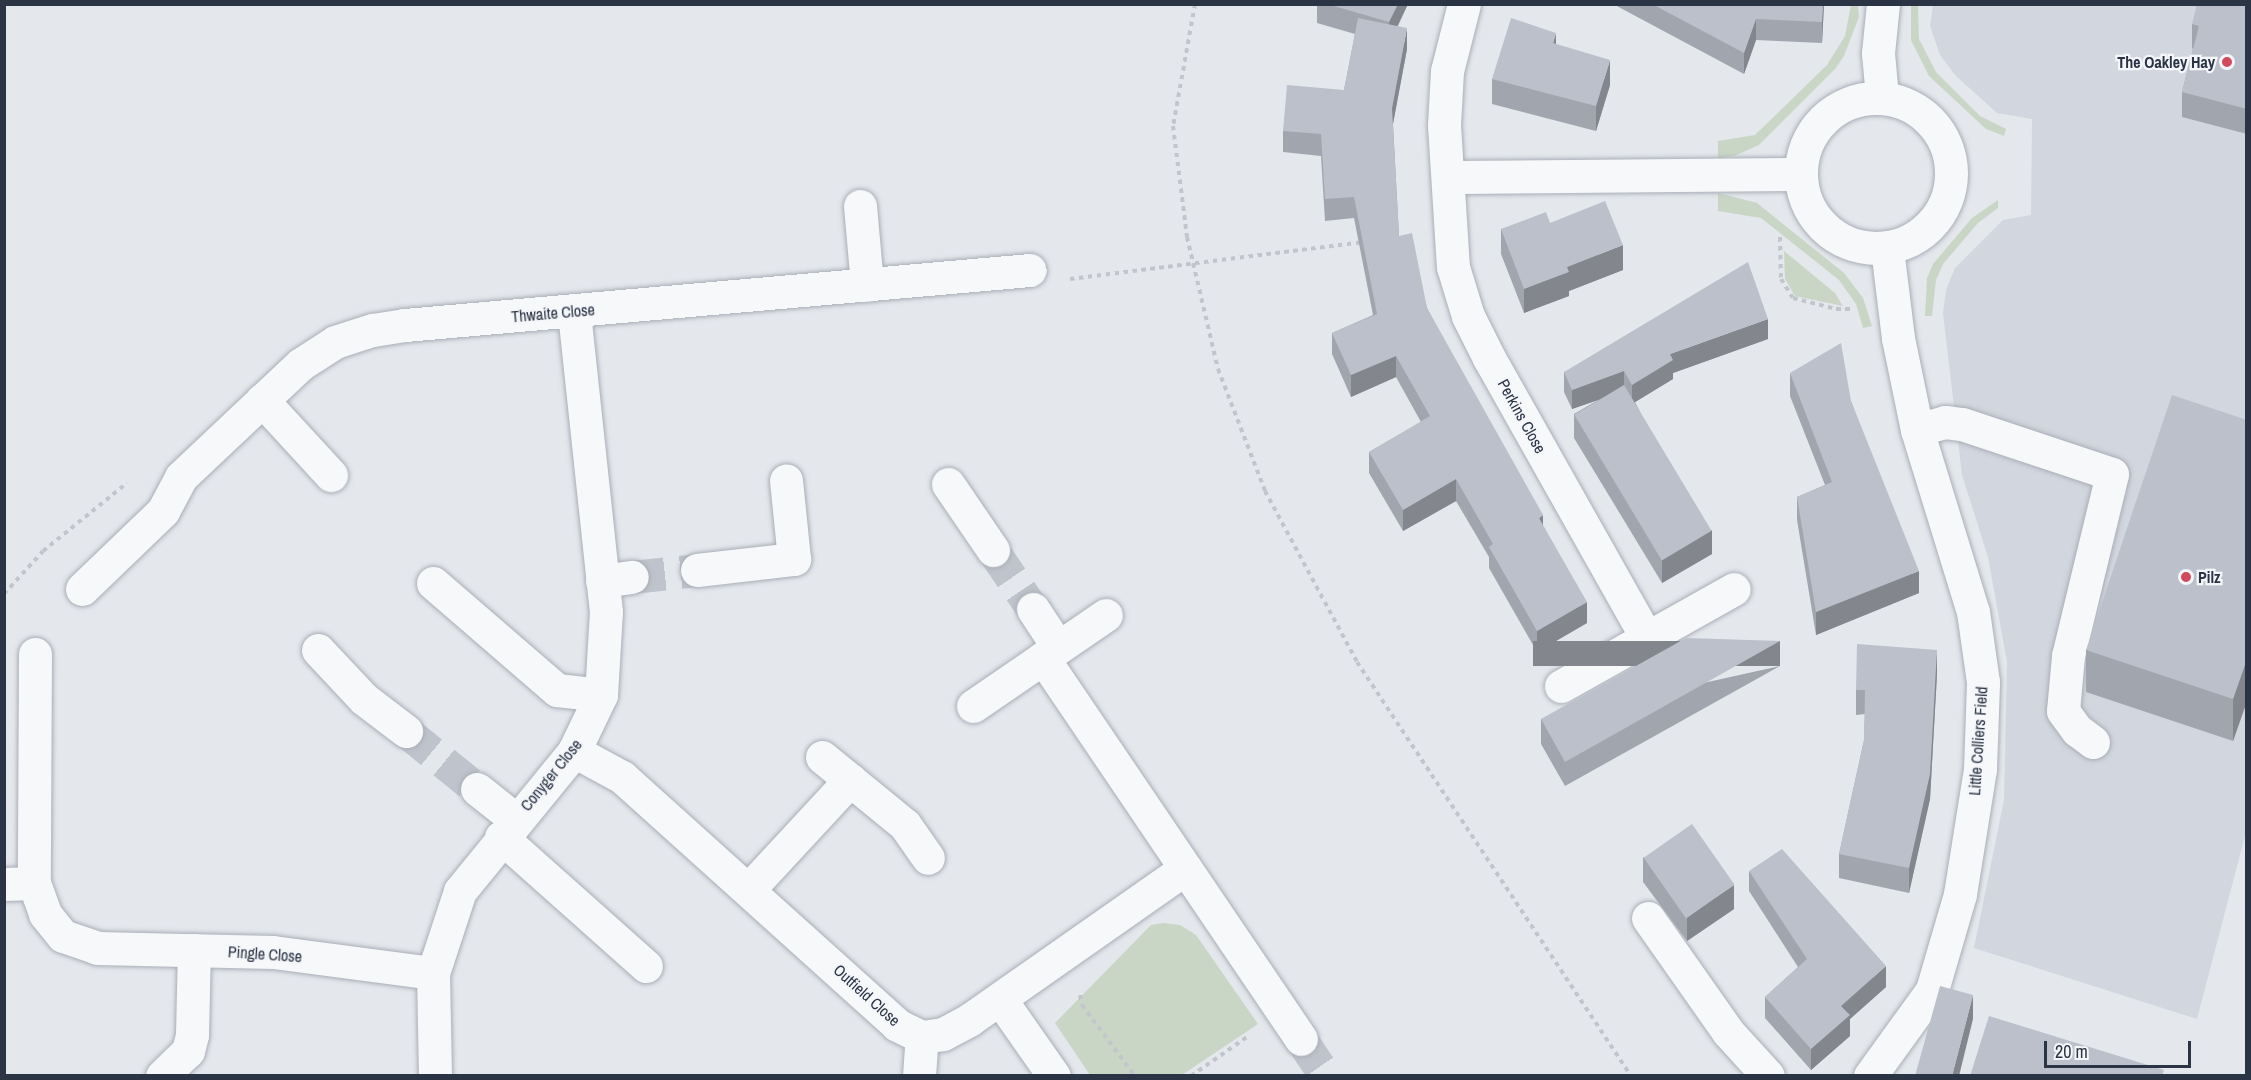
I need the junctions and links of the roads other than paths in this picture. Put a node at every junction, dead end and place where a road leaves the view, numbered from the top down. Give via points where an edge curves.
1 (1464, 4) edge
2 (1883, 4) edge
3 (1882, 97) junction
4 (1801, 174) junction
5 (1448, 177) junction
6 (860, 206) dead end
7 (1887, 248) junction
8 (1030, 270) road end
9 (867, 285) junction
10 (574, 312) junction
11 (262, 400) junction
12 (1917, 430) junction
13 (331, 475) dead end
14 (786, 480) dead end
15 (948, 484) dead end
16 (993, 550) tunnel mouth
17 (697, 570) tunnel mouth
18 (433, 583) dead end
19 (1734, 589) dead end
20 (82, 590) dead end
21 (1033, 609) tunnel mouth
22 (1106, 615) dead end
23 (1647, 638) junction
24 (318, 650) dead end
25 (1050, 652) junction
26 (35, 654) dead end
27 (1561, 686) dead end
28 (601, 694) junction
29 (973, 706) dead end
30 (406, 731) tunnel mouth
31 (2093, 742) dead end
32 (574, 751) junction
33 (822, 757) dead end
34 (850, 780) junction
35 (477, 789) tunnel mouth
36 (508, 828) junction
37 (928, 858) dead end
38 (1185, 869) junction
39 (19, 884) edge
40 (749, 889) junction
41 (1648, 918) dead end
42 (194, 950) junction
43 (646, 966) dead end
44 (433, 973) junction
45 (1000, 999) junction
46 (1292, 1026) tunnel mouth
47 (922, 1037) junction
48 (162, 1076) edge
49 (435, 1076) edge
50 (919, 1076) edge
51 (1054, 1076) edge
52 (1768, 1076) edge
53 (1870, 1076) edge

1 - 5 street, Perkins Close via 1447,71 1444,125
2 - 3 street via 1878,53
3 - 4 street via 1837,108 1819,124 1807,144
3 - 7 street via 1905,103 1926,115 1941,133 1950,155 1952,178 1946,201 1934,221 1916,236
4 - 5 street
4 - 7 street via 1812,213 1828,230 1848,242
5 - 23 street, Perkins Close via 1453,267 1468,316
6 - 9 street
7 - 12 street, Little Colliers Field via 1898,338
8 - 9 street, Thwaite Close
9 - 10 street, Thwaite Close
10 - 11 street, Thwaite Close via 373,330 335,342 301,363
10 - 28 street, Conyger Close via 617,579
11 - 13 street
11 - 20 street, Thwaite Close via 182,477 163,511
12 - 31 street via 1945,422 1962,424 2112,474 2068,656 2063,711 2077,730
12 - 53 street, Little Colliers Field via 1973,612 1983,682 1980,769 1960,894 1932,990
14 - 17 street via 794,559
15 - 16 street
18 - 28 street via 556,690
19 - 23 street
21 - 25 street
22 - 25 street
23 - 27 street
24 - 30 street via 364,699
25 - 29 street
25 - 38 street
26 - 39 street, Pingle Close
28 - 32 street, Conyger Close
32 - 36 street, Conyger Close
32 - 40 street, Outfield Close via 622,777
33 - 34 street
34 - 37 street via 905,825
34 - 40 street
35 - 36 street
36 - 43 street
36 - 44 street, Conyger Close via 460,891
38 - 45 street
38 - 46 street
39 - 42 street, Pingle Close via 63,936 97,948
40 - 47 street, Outfield Close via 897,1025
41 - 52 street via 1728,1032
42 - 44 street, Pingle Close via 273,952
42 - 48 street via 192,1035 188,1051
44 - 49 street, Conyger Close
45 - 47 street via 943,1034
45 - 51 street
47 - 50 street

